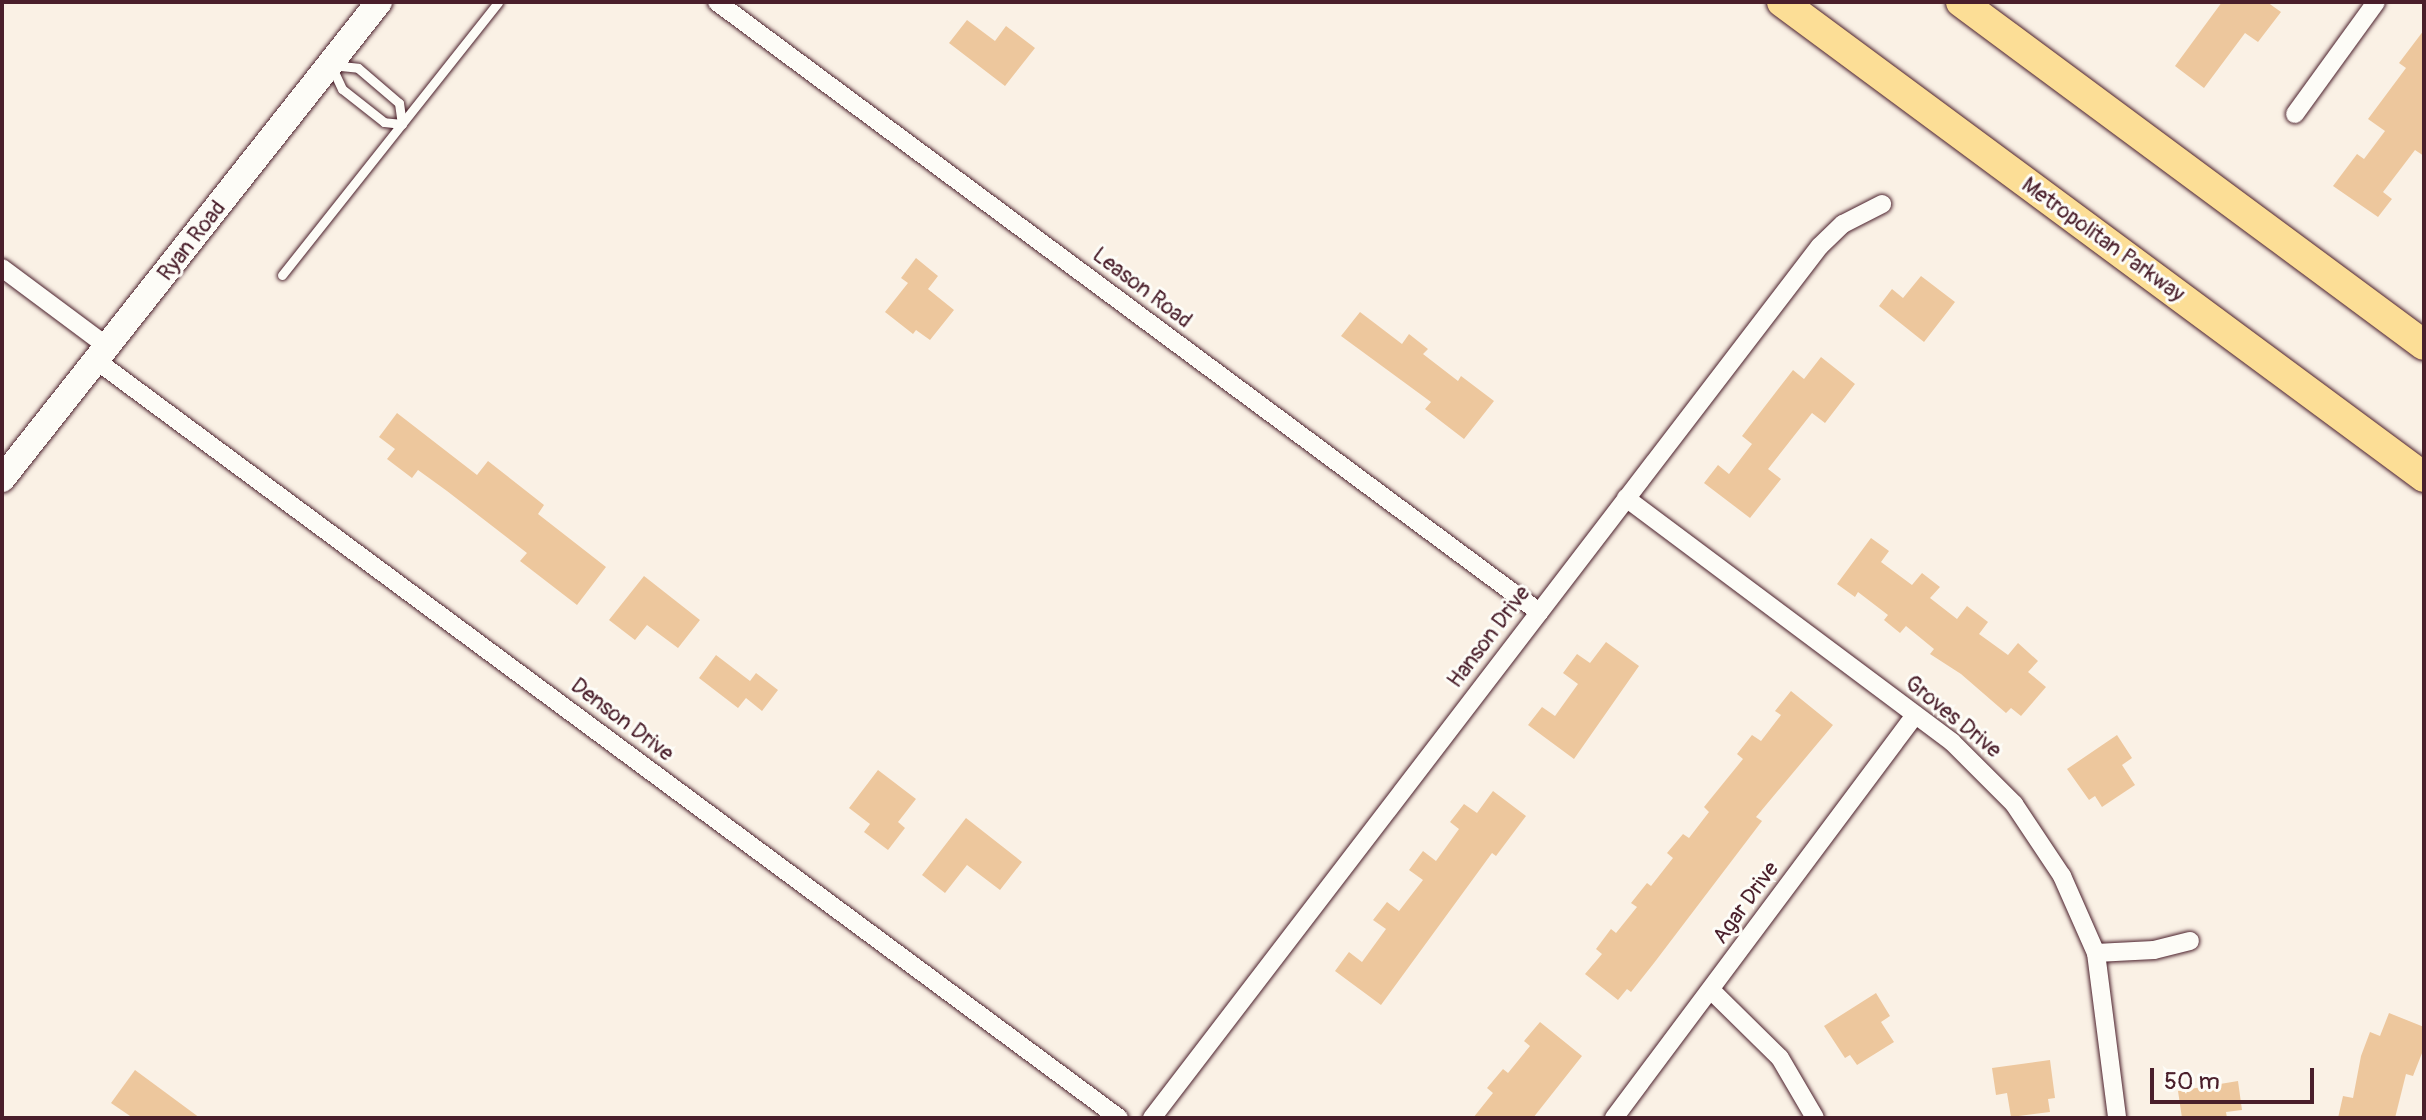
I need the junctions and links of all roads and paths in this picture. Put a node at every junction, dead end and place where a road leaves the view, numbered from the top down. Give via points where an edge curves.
1 (379, 2) edge
2 (498, 2) edge
3 (717, 2) edge
4 (1782, 2) edge
5 (1961, 2) edge
6 (2376, 2) edge
7 (331, 65) junction
8 (2295, 114) dead end
9 (402, 124) junction
10 (1882, 204) dead end
11 (2, 268) edge
12 (282, 275) dead end
13 (2424, 345) edge
14 (102, 354) junction
15 (2424, 477) edge
16 (2, 479) edge
17 (1626, 498) junction
18 (1539, 612) junction
19 (1915, 715) junction
20 (2190, 941) dead end
21 (2096, 953) junction
22 (1712, 991) junction
23 (1119, 1118) edge
24 (1152, 1118) edge
25 (1614, 1118) edge
26 (1815, 1118) edge
27 (2117, 1118) edge

1 - 7 main road, Ryan Road
2 - 9 lane
3 - 18 street, Leason Road
4 - 15 main road, Metropolitan Parkway
5 - 13 main road
6 - 8 street
7 - 9 lane via 342,89 384,122
7 - 9 lane via 358,68 399,103
7 - 14 main road, Ryan Road
9 - 12 lane
10 - 17 street, Hanson Drive via 1843,224 1820,246
11 - 14 street, Denson Drive
14 - 16 main road, Ryan Road
14 - 23 street, Denson Drive
17 - 18 street, Hanson Drive
17 - 19 street, Groves Drive
18 - 24 street, Hanson Drive
19 - 21 street, Groves Drive via 1971,758 2014,804 2062,876
19 - 22 street, Agar Drive
20 - 21 street via 2154,950
21 - 27 street, Groves Drive
22 - 25 street, Agar Drive
22 - 26 street via 1780,1058

